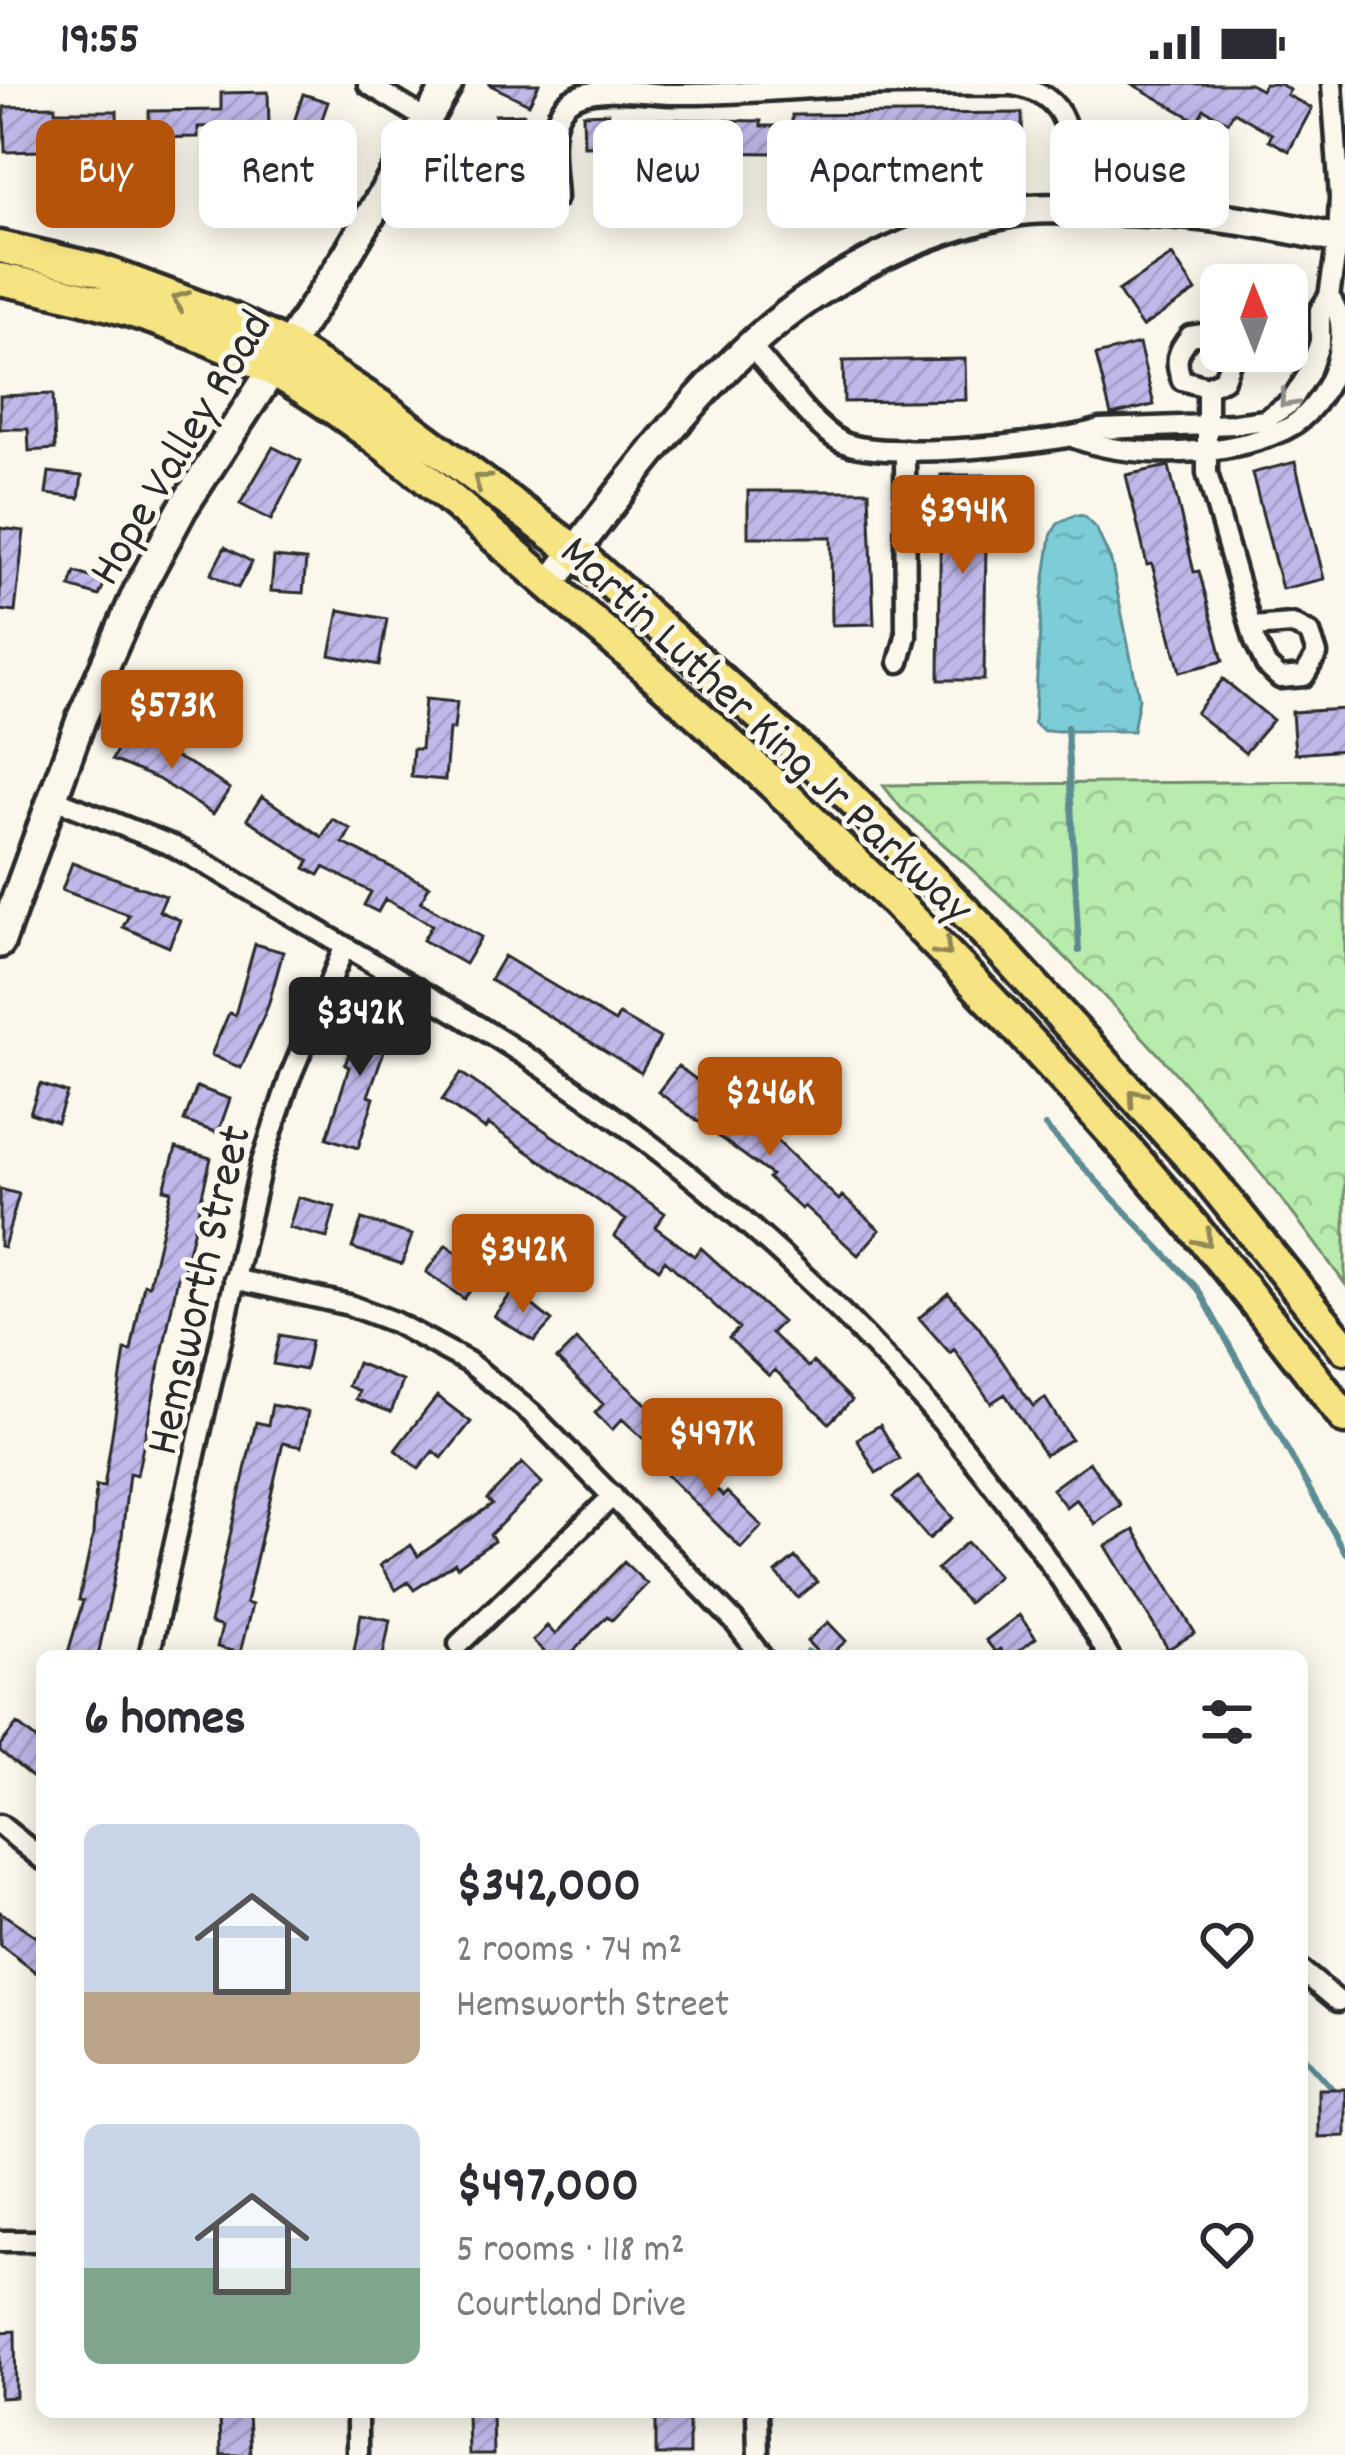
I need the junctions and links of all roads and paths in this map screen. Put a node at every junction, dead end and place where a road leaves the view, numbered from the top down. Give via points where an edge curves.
1 (368, 84) edge
2 (1331, 84) edge
3 (445, 85) edge
4 (427, 120) joint
5 (557, 120) edge
6 (1066, 120) edge
7 (381, 194) edge
8 (1050, 210) edge
9 (1229, 218) edge
10 (1341, 240) edge
11 (0, 248) edge
12 (0, 278) edge
13 (1329, 296) junction
14 (1200, 334) edge
15 (750, 346) junction
16 (280, 358) junction
17 (1226, 372) edge
18 (1207, 387) junction
19 (1206, 426) junction
20 (1075, 438) junction
21 (1206, 448) junction
22 (905, 450) junction
23 (575, 551) junction
24 (550, 584) junction
25 (1252, 627) dead end
26 (899, 662) dead end
27 (52, 798) junction
28 (0, 943) edge
29 (344, 948) junction
30 (234, 1279) junction
31 (1345, 1348) edge
32 (1345, 1418) edge
33 (613, 1496) junction
34 (459, 1644) dead end
35 (150, 1650) edge
36 (756, 1650) edge
37 (1105, 1650) edge
38 (0, 1825) edge
39 (36, 1854) edge
40 (1308, 1976) edge
41 (1338, 2001) dead end
42 (0, 2241) edge
43 (36, 2241) edge
44 (357, 2418) edge
45 (758, 2418) edge
46 (357, 2455) edge
47 (758, 2455) edge

1 - 4 street
2 - 10 street
3 - 4 main road, Hope Valley Road
5 - 6 street via 567,102 596,92 1012,85 1036,89
7 - 16 main road, Hope Valley Road
8 - 15 main road via 957,226 889,253 816,294
9 - 10 main road
10 - 13 street
16 -> 11 main road, Martin Luther King Jr Parkway via 231,320 99,270
12 - 16 main road, Martin Luther King Jr Parkway via 108,302
13 -> 19 street via 1309,373 1290,403 1265,420
13 - 21 street via 1342,314 1340,345 1317,401 1289,429
14 - 18 street via 1178,350 1177,367 1182,380
15 - 22 street via 841,442
15 - 23 main road
23 -> 16 main road, Martin Luther King Jr Parkway via 379,405
16 - 24 main road, Martin Luther King Jr Parkway
16 - 27 main road, Hope Valley Road via 138,591
17 - 18 street
18 - 19 street
19 - 20 street via 1100,429
19 - 21 street
20 - 21 street via 1106,450
20 - 22 street
21 - 25 street
22 - 26 street via 906,636
23 - 24 main road
31 -> 23 main road, Martin Luther King Jr Parkway via 1206,1175 982,929 841,788
24 -> 32 main road, Martin Luther King Jr Parkway via 778,785 991,997 1223,1260
27 - 28 main road, Hope Valley Road
27 - 29 street via 172,846
29 - 30 street, Hemsworth Street via 274,1119
29 - 37 street via 592,1104 811,1282 952,1436
30 - 33 street via 349,1305 429,1339 510,1392
30 - 35 street, Hemsworth Street
33 - 34 street
33 - 36 street
38 - 39 street
40 - 41 street
42 - 43 street
44 - 46 street
45 - 47 street

